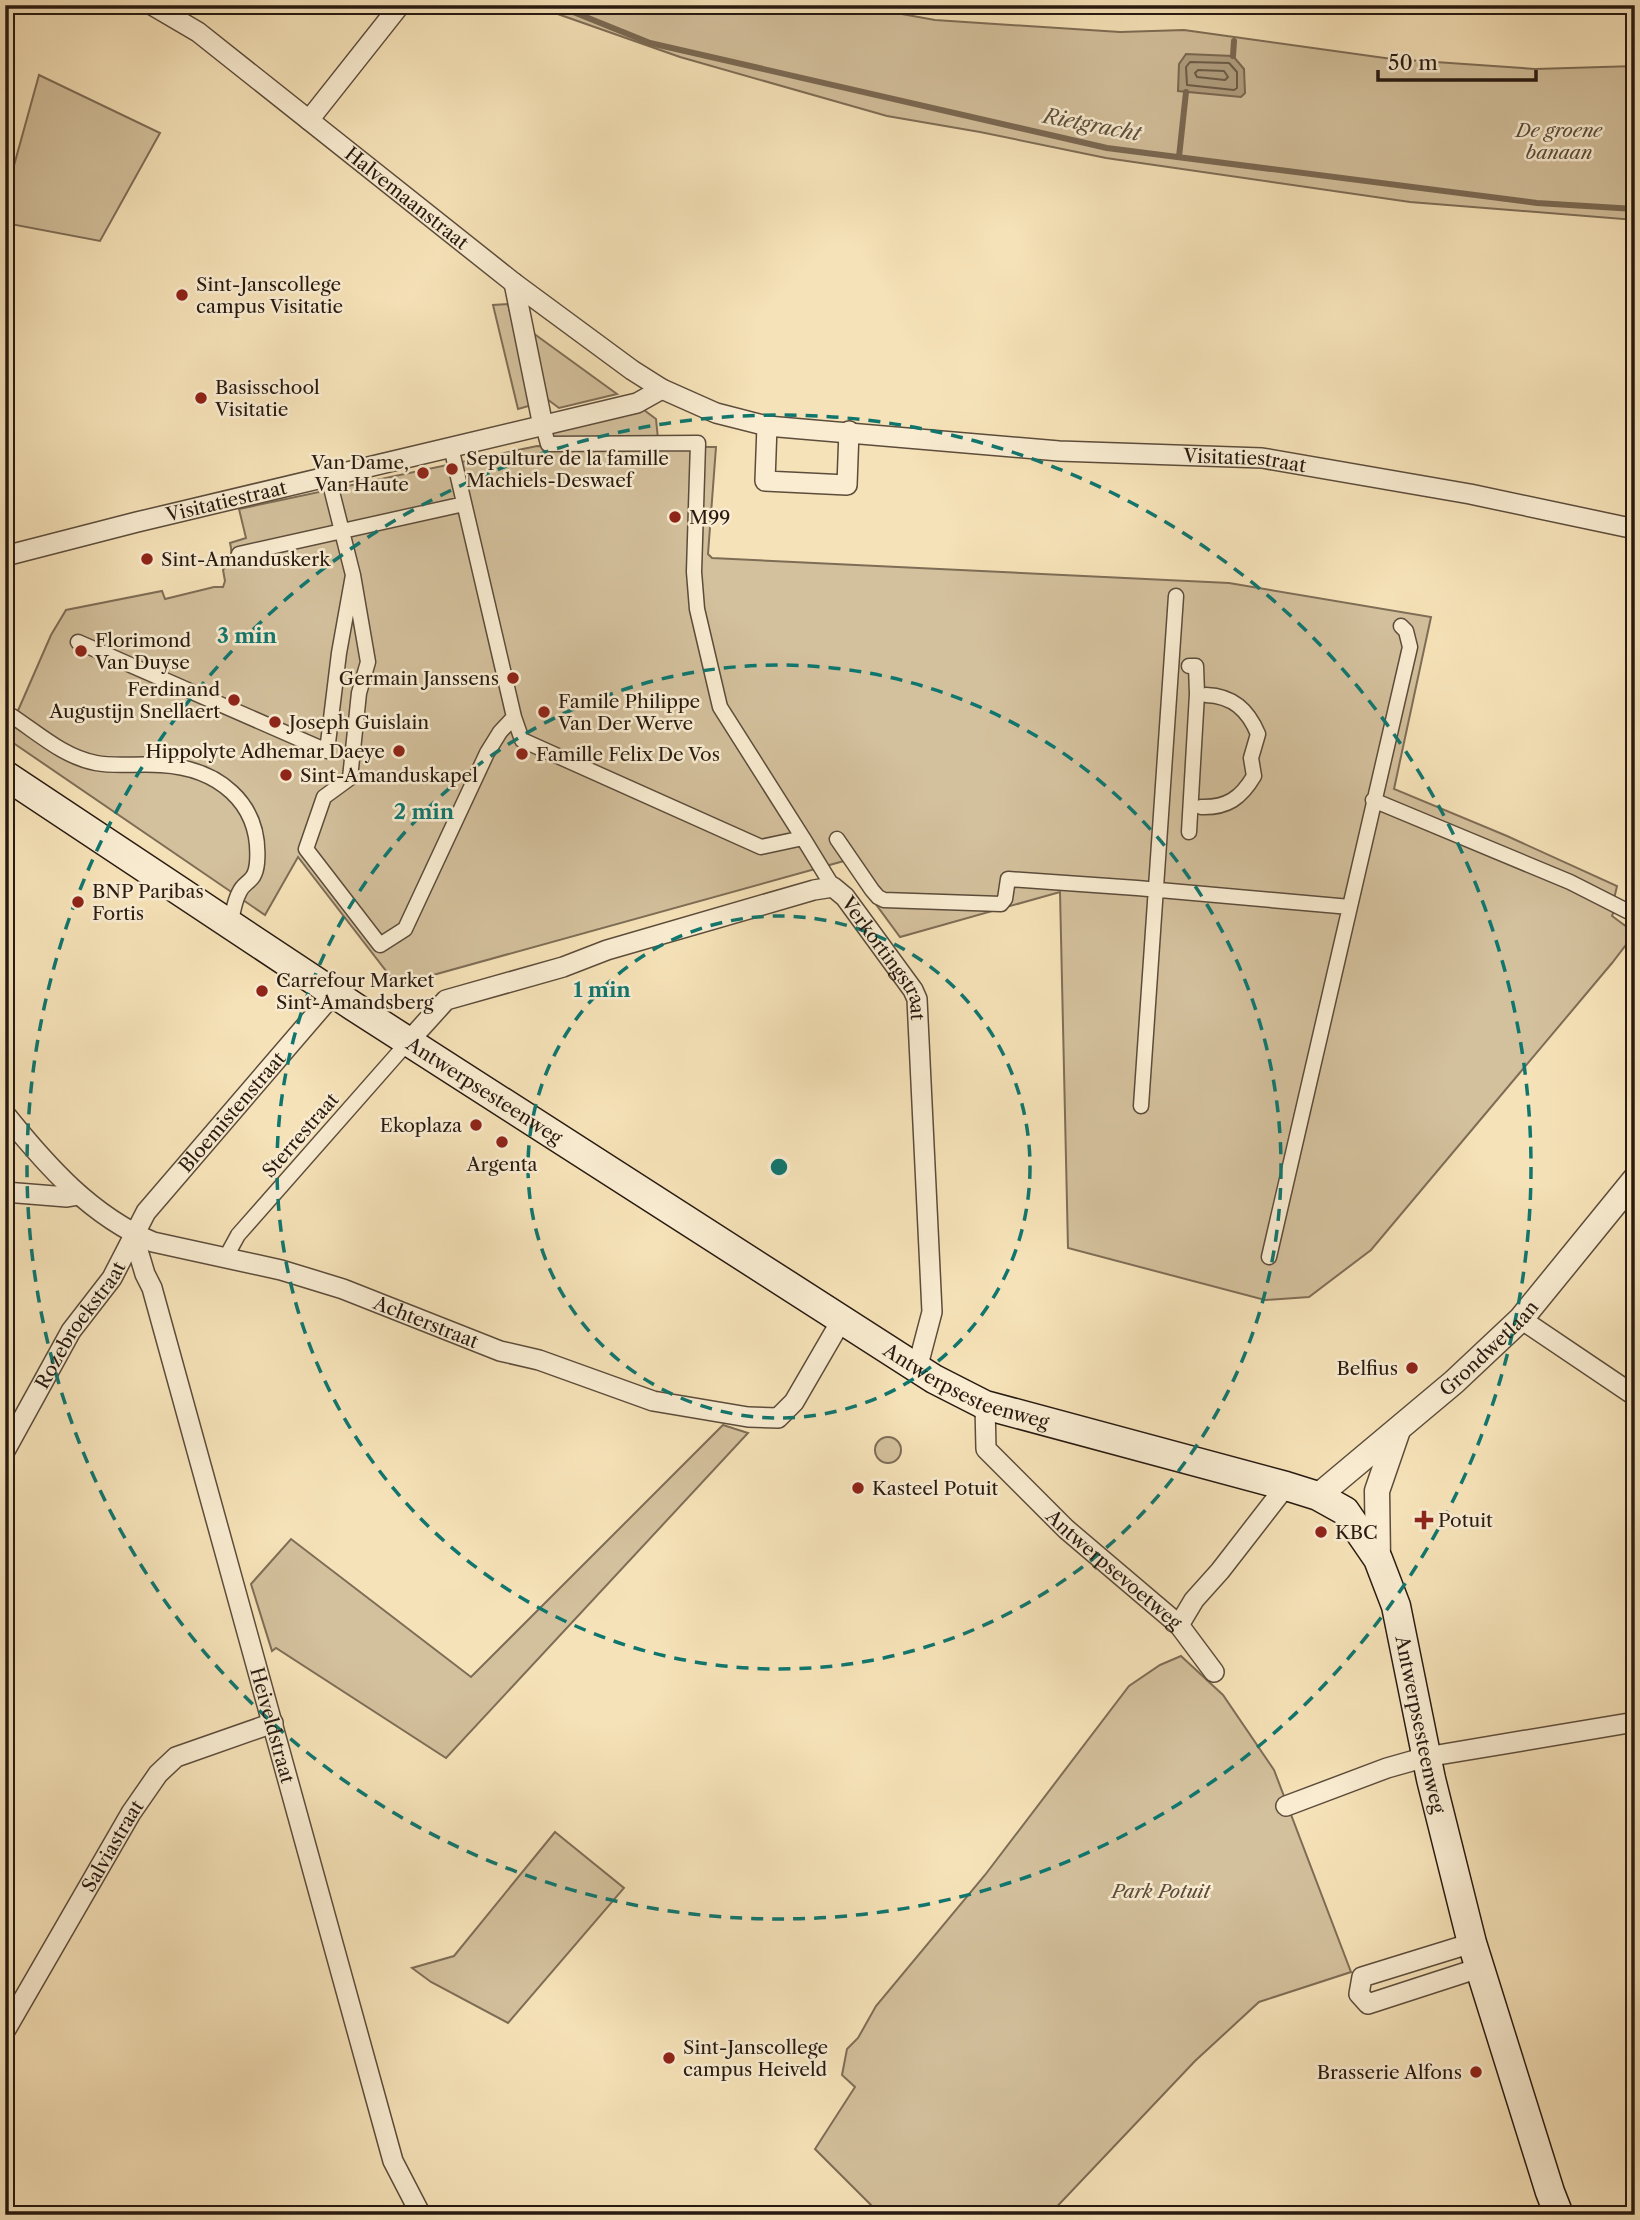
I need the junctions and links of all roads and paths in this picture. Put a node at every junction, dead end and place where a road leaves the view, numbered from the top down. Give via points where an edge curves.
1 (152, 5) edge
2 (400, 5) edge
3 (309, 120) junction
4 (513, 282) junction
5 (662, 389) junction
6 (543, 426) junction
7 (767, 426) junction
8 (849, 431) junction
9 (451, 447) junction
10 (328, 476) junction
11 (464, 504) junction
12 (1635, 529) edge
13 (342, 531) junction
14 (239, 554) dead end
15 (5, 556) edge
16 (353, 575) junction
17 (1176, 596) dead end
18 (1401, 626) dead end
19 (78, 642) dead end
20 (339, 653) junction
21 (368, 662) junction
22 (1178, 667) junction
23 (1201, 694) junction
24 (514, 717) junction
25 (5, 720) edge
26 (1180, 743) junction
27 (5, 775) edge
28 (1373, 800) junction
29 (1194, 807) junction
30 (1189, 832) dead end
31 (803, 838) junction
32 (837, 839) dead end
33 (833, 887) junction
34 (1157, 891) junction
35 (1350, 908) junction
36 (1635, 915) edge
37 (230, 924) junction
38 (334, 993) junction
39 (408, 1042) junction
40 (1141, 1106) dead end
41 (5, 1114) edge
42 (1635, 1179) edge
43 (5, 1192) edge
44 (79, 1195) junction
45 (133, 1234) junction
46 (226, 1257) junction
47 (1269, 1257) dead end
48 (1521, 1319) junction
49 (841, 1321) junction
50 (917, 1369) junction
51 (1635, 1396) edge
52 (985, 1405) junction
53 (1398, 1429) junction
54 (5, 1451) edge
55 (1286, 1486) junction
56 (1318, 1496) junction
57 (1378, 1559) junction
58 (1180, 1625) junction
59 (1214, 1672) dead end
60 (1635, 1722) edge
61 (273, 1723) junction
62 (1426, 1756) junction
63 (1286, 1806) dead end
64 (1475, 1956) junction
65 (5, 2031) edge
66 (421, 2215) edge
67 (1559, 2215) edge

1 - 3 street, Halvemaanstraat via 198,32
2 - 3 street
3 - 4 street, Halvemaanstraat
4 - 5 street, Halvemaanstraat
4 - 6 street
5 - 6 street, Visitatiestraat via 637,403
5 - 7 street, Visitatiestraat via 716,413
6 - 9 street, Visitatiestraat
6 - 31 street via 548,444 698,443 697,609 720,707
7 - 8 street, Visitatiestraat
7 - 8 street via 765,481 847,485
8 - 12 street, Visitatiestraat via 1059,451 1262,458 1470,494
9 - 10 street, Visitatiestraat
9 - 11 street
10 - 13 street
10 - 15 street, Visitatiestraat
11 - 13 street
11 - 24 street
13 - 14 street
13 - 16 street
16 - 20 street
16 - 21 street
17 - 22 street
18 - 28 street via 1410,647
19 - 20 street via 327,751
20 - 21 street
21 - 24 street via 359,693 350,778 324,797 306,849 380,945 405,929 485,759
22 - 23 street via 1196,666
22 - 26 street
23 - 26 street
23 - 29 street via 1231,699 1242,707 1258,734 1251,758 1254,776 1248,787 1231,803
24 - 31 street via 522,740 761,847
25 - 37 street via 12,716 63,752 97,763 184,768 232,790 247,808 257,832 257,865 253,880 239,890
26 - 29 street
26 - 34 street
27 - 37 main road, Antwerpsesteenweg
28 - 35 street
28 - 36 street via 1570,882
29 - 30 street
31 - 33 street
32 - 34 street via 884,900 1001,904 1008,879
33 - 39 street, Verkortingstraat via 446,1000
33 - 50 street, Verkortingstraat via 845,897 917,999 932,1312
34 - 35 street
34 - 40 street
35 - 47 street
37 - 38 main road, Antwerpsesteenweg
38 - 39 main road, Antwerpsesteenweg
38 - 45 street, Bloemistenstraat via 146,1212
39 - 46 street, Sterrestraat via 238,1235
39 - 49 main road, Antwerpsesteenweg
41 - 44 street, Achterstraat via 40,1158
42 - 48 street, Grondwetlaan
43 - 44 street
44 - 45 street, Achterstraat
45 - 46 street, Achterstraat
45 - 54 street, Rozebroekstraat via 112,1278 71,1331
45 - 61 street, Heiveldstraat
46 - 49 street, Achterstraat via 343,1289 500,1351 653,1401 748,1417 778,1418 794,1402
48 - 51 street
48 - 53 street, Grondwetlaan
49 - 50 main road, Antwerpsesteenweg
50 - 52 main road, Antwerpsesteenweg
52 - 55 main road, Antwerpsesteenweg
52 - 58 street, Antwerpsevoetweg via 986,1449 1066,1529
53 - 56 street, Grondwetlaan
53 - 57 street via 1377,1491
55 - 56 main road, Antwerpsesteenweg
55 - 58 street, Antwerpsevoetweg
56 - 57 main road, Antwerpsesteenweg via 1345,1511
57 - 62 main road, Antwerpsesteenweg via 1396,1606
58 - 59 street
60 - 62 street
61 - 65 street, Salviastraat via 176,1757 158,1774
61 - 66 street, Heiveldstraat via 393,2161
62 - 63 street
62 - 64 main road, Antwerpsesteenweg
64 - 64 street via 1362,1977 1359,1994 1368,2004
64 - 67 main road, Antwerpsesteenweg

